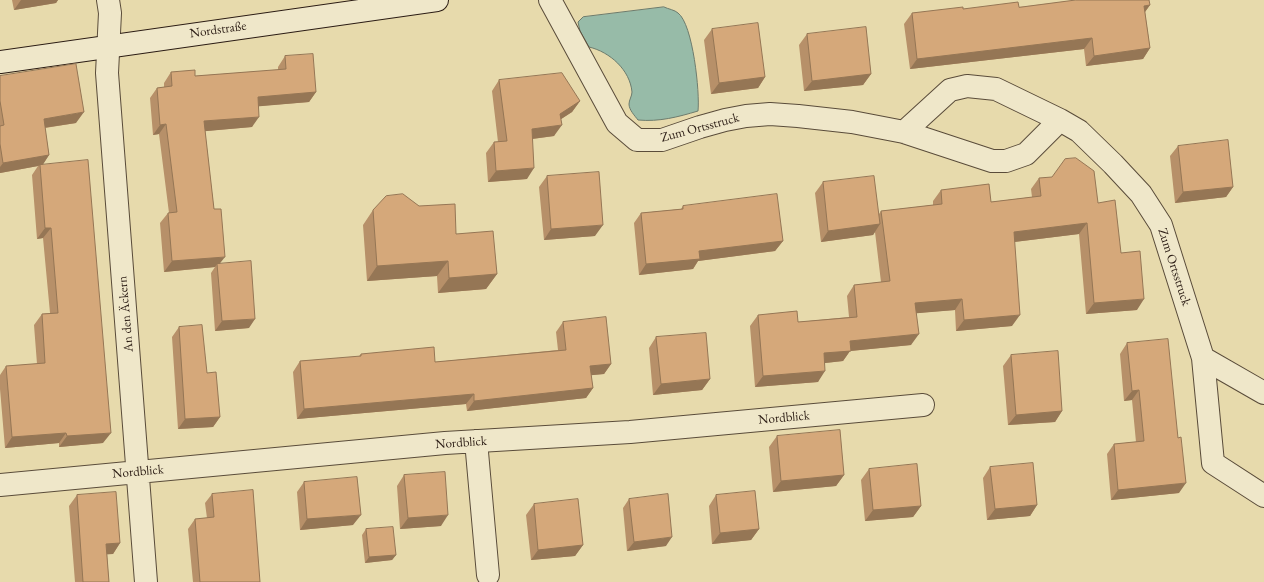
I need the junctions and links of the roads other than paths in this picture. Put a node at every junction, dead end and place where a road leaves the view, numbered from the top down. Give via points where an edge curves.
1 (108, 0) edge
2 (437, 0) edge
3 (550, 0) edge
4 (109, 46) junction
5 (0, 62) edge
6 (1060, 120) junction
7 (904, 132) junction
8 (1203, 358) junction
9 (1264, 393) edge
10 (923, 405) dead end
11 (476, 441) junction
12 (138, 472) junction
13 (0, 485) edge
14 (1264, 496) edge
15 (488, 575) dead end
16 (146, 582) edge

1 - 4 street, An den Äckern
2 - 4 street, Nordstraße
3 - 7 street, Zum Ortsstruck via 617,123 637,140 662,140 725,120 770,114 852,122
4 - 5 street, Nordstraße
4 - 12 street, An den Äckern via 107,73
6 - 7 street, Zum Ortsstruck via 1026,154 1006,162 992,161
6 - 7 street, Zum Ortsstruck via 996,89 967,86 950,90
6 - 8 street, Zum Ortsstruck via 1078,131 1113,164 1141,194 1161,225
8 - 9 street
8 - 14 street, Zum Ortsstruck via 1213,463
10 - 11 street, Nordblick via 630,432
11 - 12 street, Nordblick
11 - 15 street
12 - 13 street, Nordblick
12 - 16 street, An den Äckern

